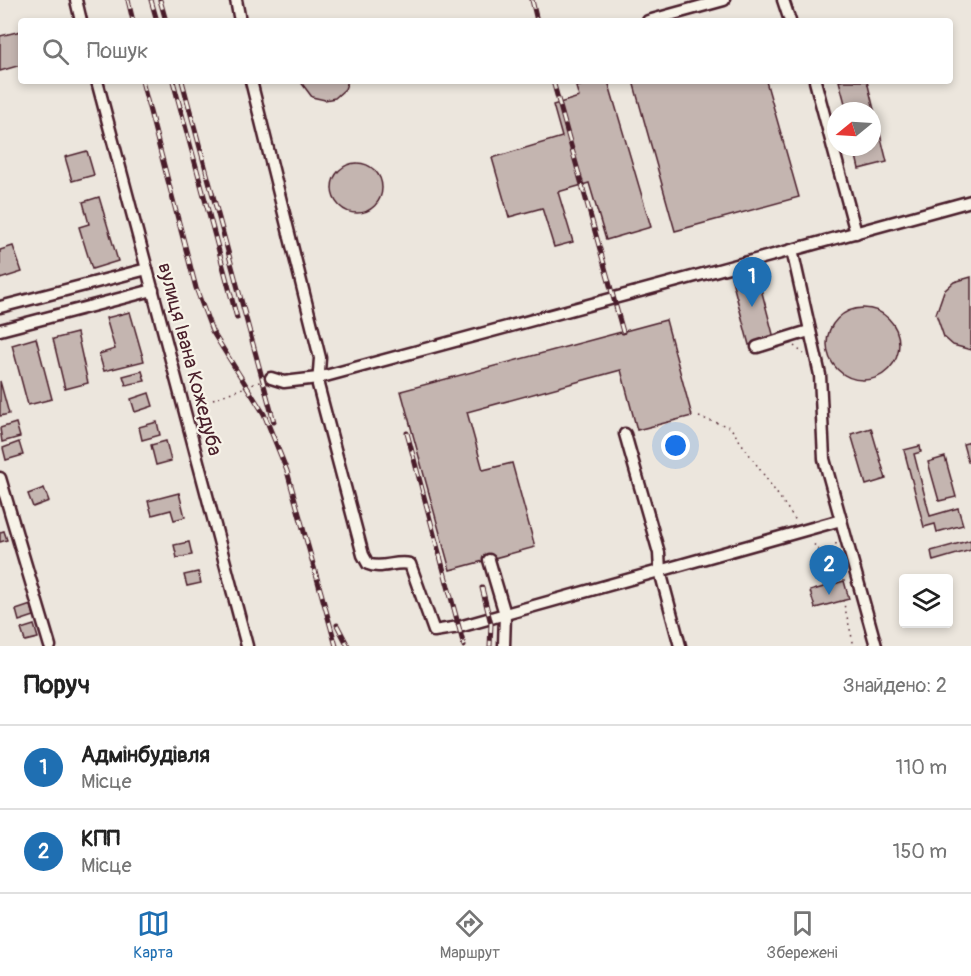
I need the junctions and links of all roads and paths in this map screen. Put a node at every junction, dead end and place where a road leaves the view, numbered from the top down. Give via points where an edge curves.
1 (76, 0) edge
2 (236, 0) edge
3 (724, 0) edge
4 (783, 0) edge
5 (80, 18) edge
6 (239, 18) edge
7 (659, 18) edge
8 (789, 18) edge
9 (98, 84) edge
10 (252, 84) edge
11 (816, 84) edge
12 (971, 201) edge
13 (856, 233) junction
14 (792, 250) junction
15 (147, 269) junction
16 (153, 290) junction
17 (0, 307) edge
18 (0, 330) edge
19 (809, 331) junction
20 (757, 347) dead end
21 (272, 378) joint
22 (318, 378) junction
23 (213, 399) dead end
24 (699, 417) dead end
25 (625, 434) dead end
26 (0, 478) edge
27 (841, 520) junction
28 (803, 531) junction
29 (489, 560) dead end
30 (833, 567) dead end
31 (660, 571) junction
32 (843, 600) dead end
33 (505, 614) junction
34 (50, 646) edge
35 (247, 646) edge
36 (504, 646) edge
37 (680, 646) edge
38 (854, 646) edge
39 (876, 646) edge

1 - 5 street
2 - 6 street
3 - 7 street
4 - 8 street
9 - 15 street, вулиця Івана Кожедуба
10 - 22 street via 320,358
11 - 13 street
12 - 13 street
13 - 14 street
14 - 19 street
14 - 22 street
15 - 16 street, вулиця Івана Кожедуба
15 - 17 street
16 - 18 street
16 - 35 street, вулиця Івана Кожедуба
19 - 20 street
19 - 27 street via 820,375 824,459
21 - 22 street via 284,382
21 - 23 path
22 - 33 street via 333,447 368,564 410,564 434,631
24 - 28 path via 730,427
25 - 31 street via 659,553
26 - 34 street
27 - 28 street
27 - 39 street
28 - 30 path
28 - 31 street
29 - 33 street
31 - 33 street
31 - 37 street
32 - 38 path
33 - 36 street

